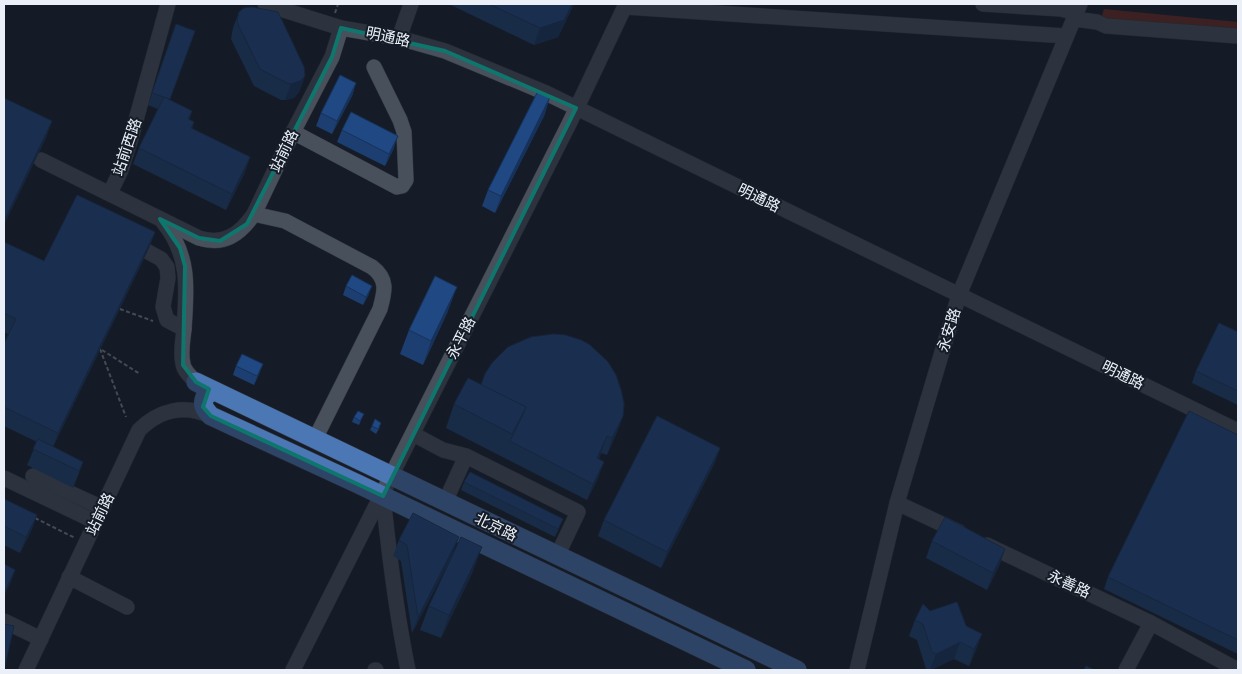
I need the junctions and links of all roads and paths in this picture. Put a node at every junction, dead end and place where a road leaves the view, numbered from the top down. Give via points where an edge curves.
1 (168, 4) edge
2 (265, 4) edge
3 (411, 4) edge
4 (983, 4) edge
5 (625, 5) edge
6 (1076, 12) edge
7 (341, 28) junction
8 (1066, 36) junction
9 (1238, 36) edge
10 (400, 38) junction
11 (374, 68) dead end
12 (576, 108) junction
13 (294, 132) junction
14 (41, 160) dead end
15 (110, 193) junction
16 (254, 214) junction
17 (160, 219) junction
18 (199, 238) joint
19 (141, 248) edge
20 (959, 295) junction
21 (120, 309) edge
22 (155, 322) dead end
23 (184, 328) junction
24 (140, 374) dead end
25 (196, 382) joint
26 (214, 391) junction
27 (211, 416) junction
28 (126, 417) dead end
29 (1238, 431) edge
30 (413, 434) junction
31 (315, 439) junction
32 (466, 456) junction
33 (33, 476) dead end
34 (391, 477) junction
35 (4, 478) edge
36 (383, 496) junction
37 (445, 502) junction
38 (897, 502) junction
39 (103, 508) junction
40 (28, 515) edge
41 (96, 522) junction
42 (86, 544) junction
43 (557, 556) junction
44 (70, 577) junction
45 (127, 607) dead end
46 (4, 621) edge
47 (1151, 624) junction
48 (41, 639) junction
49 (26, 670) edge
50 (293, 670) edge
51 (408, 670) edge
52 (746, 670) edge
53 (797, 670) edge
54 (857, 670) edge
55 (1126, 670) edge
56 (1238, 670) edge

1 - 15 street, 站前西路 via 131,138
2 - 7 street, 明通路
3 - 10 street
4 - 6 street
5 - 8 street
5 - 12 street, 永平路
6 - 8 street, 永安路
6 - 9 street via 1106,26
7 - 10 street, 明通路
7 - 13 street, 站前路 via 332,58
8 - 20 street, 永安路
10 - 12 street, 明通路 via 445,51
11 - 13 street via 404,132 406,180 402,186 397,187
12 - 20 street, 明通路
12 - 30 street, 永平路
13 - 16 street, 站前路
14 - 15 street
15 - 17 street, 站前西路
16 - 18 street, 站前路 via 234,235 220,241
16 - 31 street via 285,221 372,266 380,272 384,282 380,309
17 - 18 street, 站前西路
17 - 23 street via 180,248 185,266
19 - 23 street via 161,259 167,267 163,307 167,320
20 - 29 street, 明通路
20 - 38 street, 永安路
21 - 22 path
23 - 25 street via 183,365
24 - 28 path via 100,349
25 - 26 main road, 北京路
26 - 27 main road via 206,395 203,404
26 - 31 main road, 北京路
27 - 36 main road, 北京路
27 - 39 street, 站前路 via 195,410 178,409 160,414 145,424 139,430
30 - 32 street via 443,450
30 - 34 street, 永平路
31 - 34 main road, 北京路
32 - 37 street
32 - 43 street via 578,512
33 - 39 street
34 - 36 street, 永平路
34 - 37 main road, 北京路
35 - 41 street
36 - 50 street, 永平路
36 - 51 street via 392,578
36 - 52 main road, 北京路
37 - 43 main road, 北京路
38 - 47 street, 永善路
38 - 54 street, 永安路
39 - 41 street, 站前路
40 - 42 path
41 - 42 street, 站前路
42 - 44 street, 站前路
43 - 53 main road, 北京路
44 - 45 street
44 - 48 street, 站前路
46 - 48 street
47 - 55 street
47 - 56 street, 永善路
48 - 49 street, 站前路

